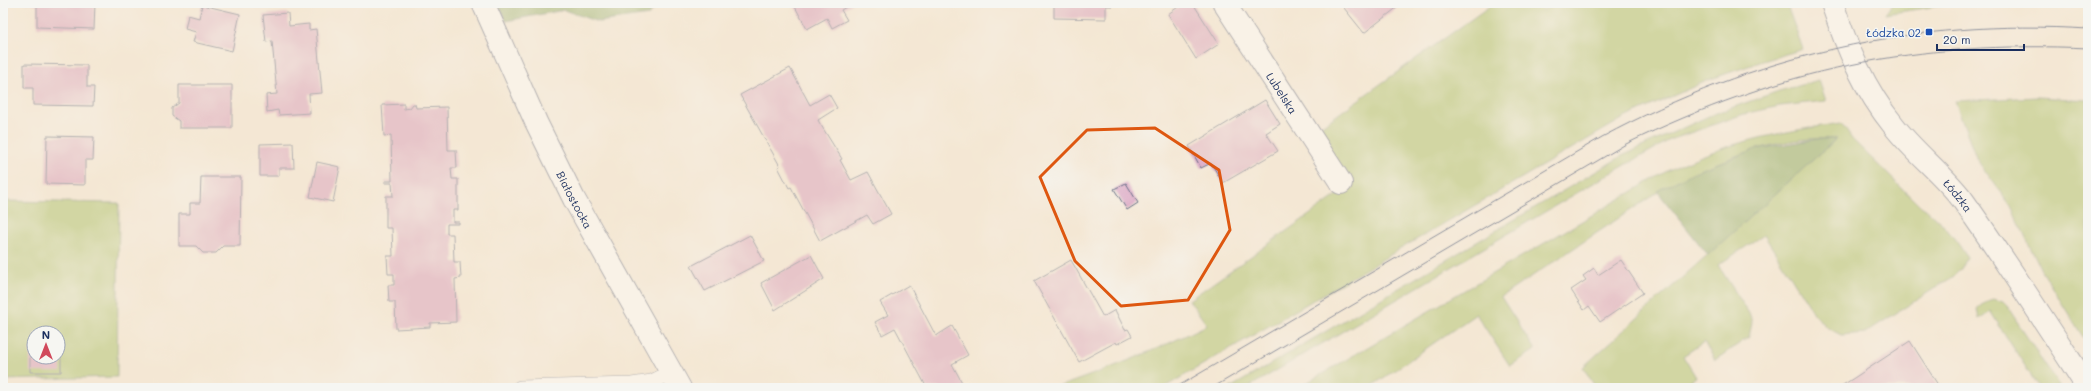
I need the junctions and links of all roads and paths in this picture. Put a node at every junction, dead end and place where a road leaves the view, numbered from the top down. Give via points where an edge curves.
1 (483, 3) edge
2 (1224, 3) edge
3 (1832, 3) edge
4 (1341, 182) dead end
5 (676, 380) edge
6 (520, 388) edge
7 (2088, 388) edge

1 - 5 street, Białostocka via 536,122 574,199
2 - 4 street, Lubelska
3 - 7 street, Łódzka via 1851,57 1874,99 1894,127 1960,198 2012,271
5 - 6 lane via 632,385

